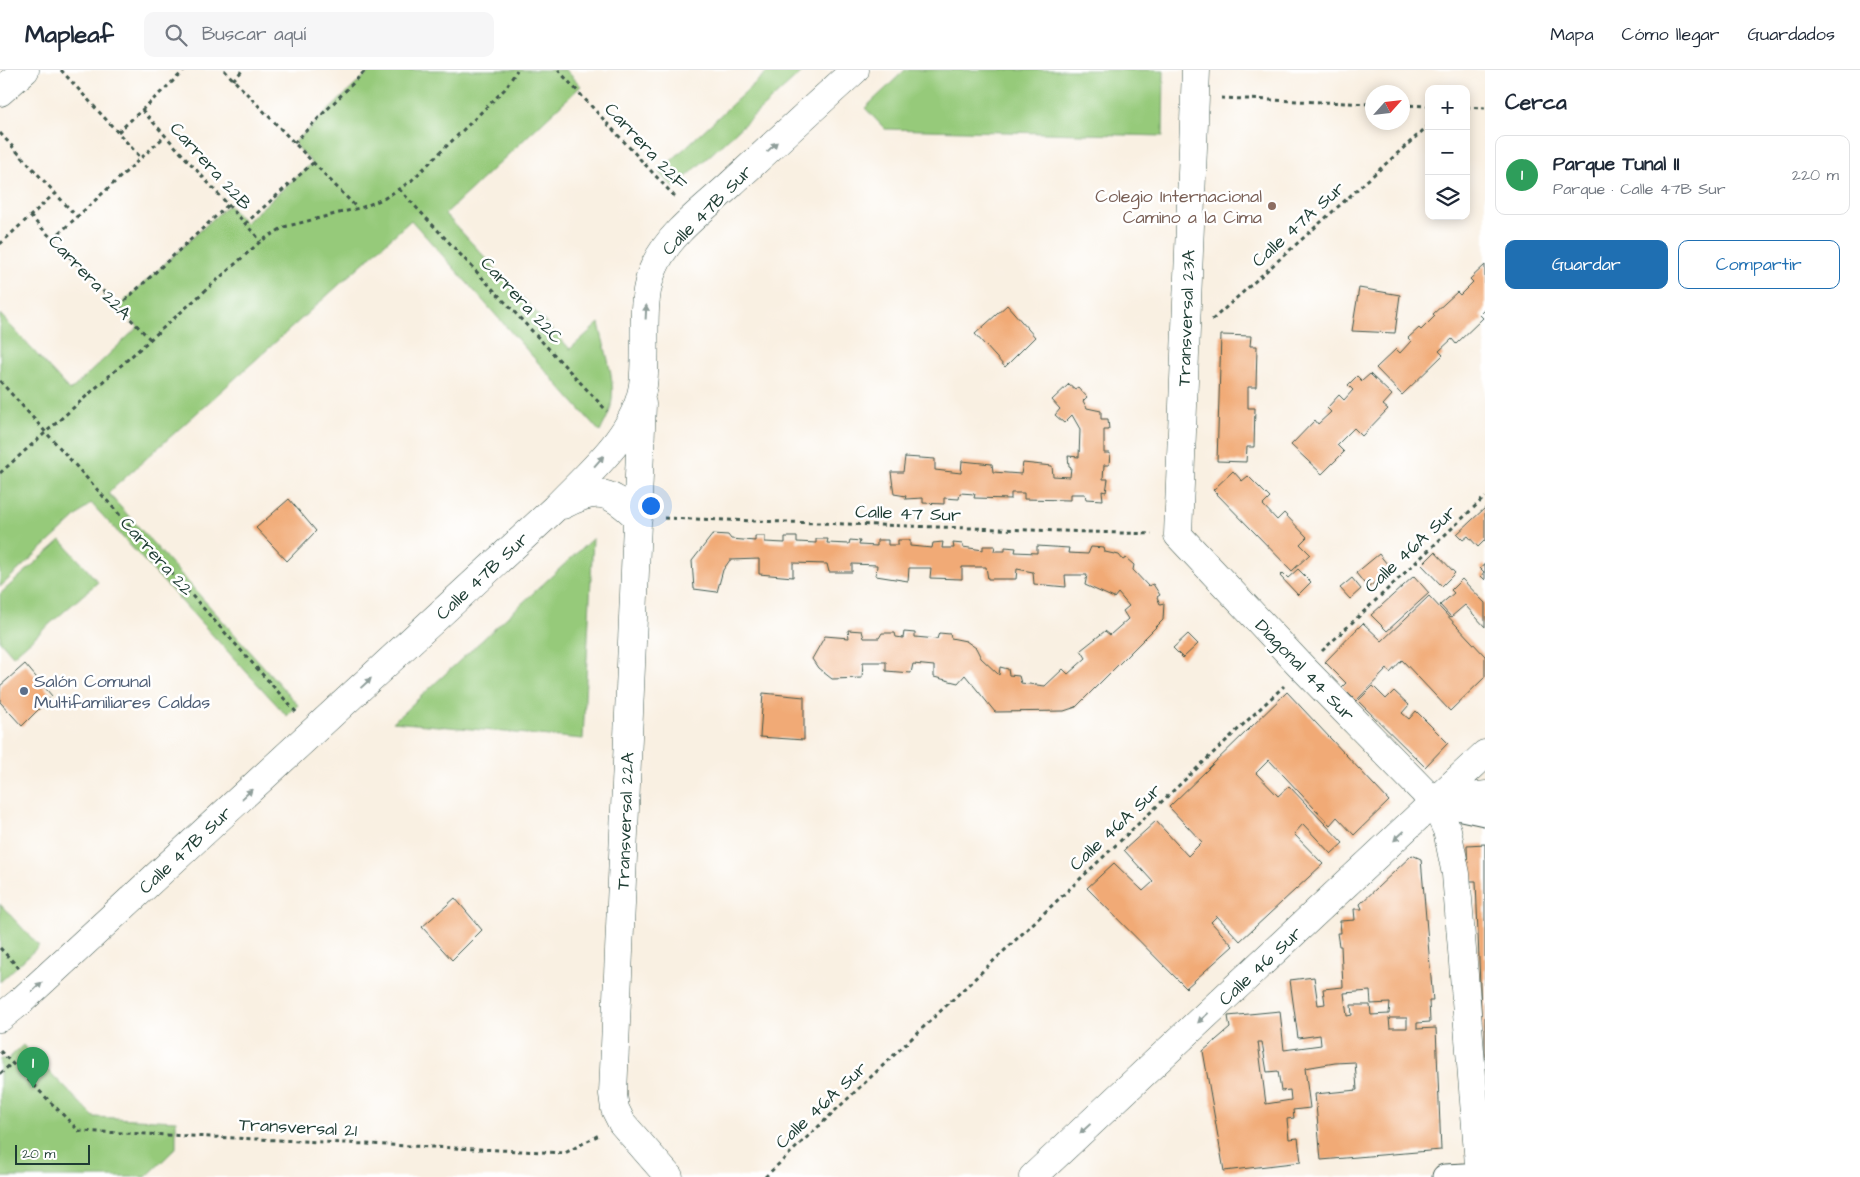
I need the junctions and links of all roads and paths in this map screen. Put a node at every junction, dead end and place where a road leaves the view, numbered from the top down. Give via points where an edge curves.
1 (24, 70) edge
2 (61, 70) edge
3 (185, 70) edge
4 (224, 70) edge
5 (243, 70) edge
6 (366, 70) edge
7 (517, 70) edge
8 (558, 70) edge
9 (855, 70) edge
10 (1196, 70) edge
11 (233, 80) junction
12 (0, 92) edge
13 (1195, 97) junction
14 (1365, 104) edge
15 (1410, 105) edge
16 (1425, 106) edge
17 (1470, 108) edge
18 (1485, 108) edge
19 (142, 110) junction
20 (1425, 129) edge
21 (118, 132) junction
22 (0, 133) edge
23 (165, 136) junction
24 (294, 143) junction
25 (142, 158) junction
26 (313, 163) junction
27 (399, 189) junction
28 (54, 194) junction
29 (228, 205) junction
30 (357, 208) junction
31 (30, 216) junction
32 (77, 217) junction
33 (694, 218) junction
34 (245, 224) junction
35 (53, 239) junction
36 (261, 241) junction
37 (0, 244) edge
38 (119, 306) junction
39 (150, 339) junction
40 (1186, 344) junction
41 (0, 381) edge
42 (643, 385) junction
43 (625, 431) junction
44 (46, 432) junction
45 (0, 473) edge
46 (1485, 498) edge
47 (554, 510) junction
48 (638, 518) junction
49 (1178, 535) junction
50 (1303, 668) junction
51 (314, 732) junction
52 (1485, 754) edge
53 (1485, 795) edge
54 (1434, 802) junction
55 (1485, 813) edge
56 (0, 1018) edge
57 (0, 1051) edge
58 (11, 1064) junction
59 (0, 1074) edge
60 (622, 1123) junction
61 (1482, 1176) edge
62 (669, 1177) edge
63 (765, 1177) edge
64 (1034, 1177) edge
65 (1445, 1177) edge

1 - 12 street
2 - 21 path
3 - 19 path
4 - 11 path
5 - 11 path
6 - 24 path
7 - 27 path via 505,89
8 - 33 path, Carrera 22F
33 -> 9 street, Calle 47B Sur
10 - 13 street, Transversal 23A
11 - 24 path
13 - 14 path
13 - 40 street, Transversal 23A
15 - 16 path
17 - 18 path
19 - 21 path
19 - 23 path, Carrera 22B
20 - 40 path, Calle 47A Sur
21 - 25 path
22 - 28 path, Carrera 22A
23 - 25 path
23 - 29 path, Carrera 22B
24 - 26 path
25 - 32 path
26 - 30 path
26 - 34 path
27 - 30 path
27 - 43 path, Carrera 22C
28 - 31 path
28 - 32 path, Carrera 22A
29 - 34 path, Carrera 22B
29 - 38 path
30 - 36 path via 284,227
31 - 35 path, Carrera 22A
31 - 37 path
32 - 35 path
42 -> 33 street, Calle 47B Sur via 648,286 654,266 664,249
34 - 36 path, Carrera 22B
35 - 38 path, Carrera 22A
36 - 39 path
38 - 39 path, Carrera 22A
39 - 44 path
40 - 49 street, Transversal 23A
41 - 44 path, Carrera 22
42 - 43 street, Calle 47B Sur via 639,403
42 - 48 street, Transversal 22A
47 -> 43 street, Calle 47B Sur
44 - 45 path
44 - 51 path, Carrera 22
46 - 50 path, Calle 46A Sur
47 - 48 street via 577,497 595,492 621,501
51 -> 47 street, Calle 47B Sur
48 - 49 path, Calle 47 Sur
48 - 60 street, Transversal 22A via 613,1094 615,1109
49 - 50 street, Diagonal 44 Sur
50 - 54 street, Diagonal 44 Sur
50 - 63 path, Calle 46A Sur
56 -> 51 street, Calle 47B Sur
52 - 54 street, Calle 46 Sur
53 - 54 street
54 - 55 street
54 - 61 street, Diagonal 44 Sur via 1447,830 1456,874
54 -> 64 street, Calle 46 Sur
57 - 58 path, Transversal 21
58 - 59 path
58 - 60 path, Transversal 21 via 79,1131 565,1153
60 - 62 street
61 - 65 street

